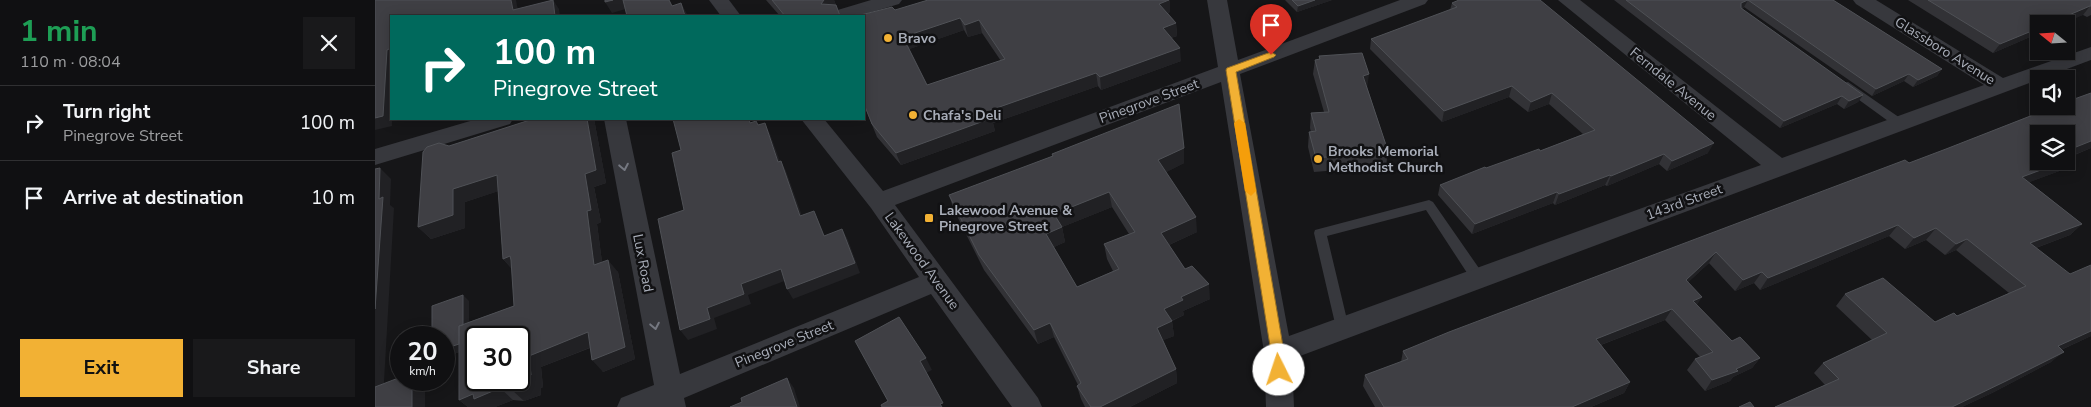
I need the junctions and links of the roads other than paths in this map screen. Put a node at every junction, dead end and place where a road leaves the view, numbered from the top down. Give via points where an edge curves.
1 (719, 0) edge
2 (892, 0) edge
3 (1217, 0) edge
4 (1418, 0) edge
5 (1569, 0) edge
6 (1863, 0) edge
7 (730, 15) edge
8 (841, 15) edge
9 (2091, 53) edge
10 (1231, 70) junction
11 (1836, 77) edge
12 (2001, 86) junction
13 (499, 120) edge
14 (615, 120) edge
15 (813, 120) edge
16 (1899, 123) junction
17 (375, 157) edge
18 (1778, 167) junction
19 (879, 202) junction
20 (1478, 278) junction
21 (936, 282) junction
22 (1342, 328) junction
23 (1278, 352) junction
24 (670, 399) edge
25 (631, 407) edge
26 (1029, 407) edge
27 (1280, 407) edge

1 - 7 street
2 - 8 street
3 - 10 street
4 - 10 street, Pinegrove Street
5 - 18 street, Ferndale Avenue
6 - 12 street, Glassboro Avenue
9 - 12 street, 143rd Street
10 - 19 street, Pinegrove Street
10 - 23 street
11 - 16 lane
12 - 16 street, 143rd Street
13 - 17 street
14 -> 24 street, Lux Road
15 - 19 street, Lakewood Avenue
16 - 18 street, 143rd Street
18 - 20 street, 143rd Street
19 - 21 street, Lakewood Avenue
20 - 22 street, 143rd Street
20 - 22 lane via 1429,206 1320,233
21 - 24 street, Pinegrove Street
21 - 26 street, Lakewood Avenue
22 - 23 street, 143rd Street
23 - 27 street
24 - 25 street, Pinegrove Street

